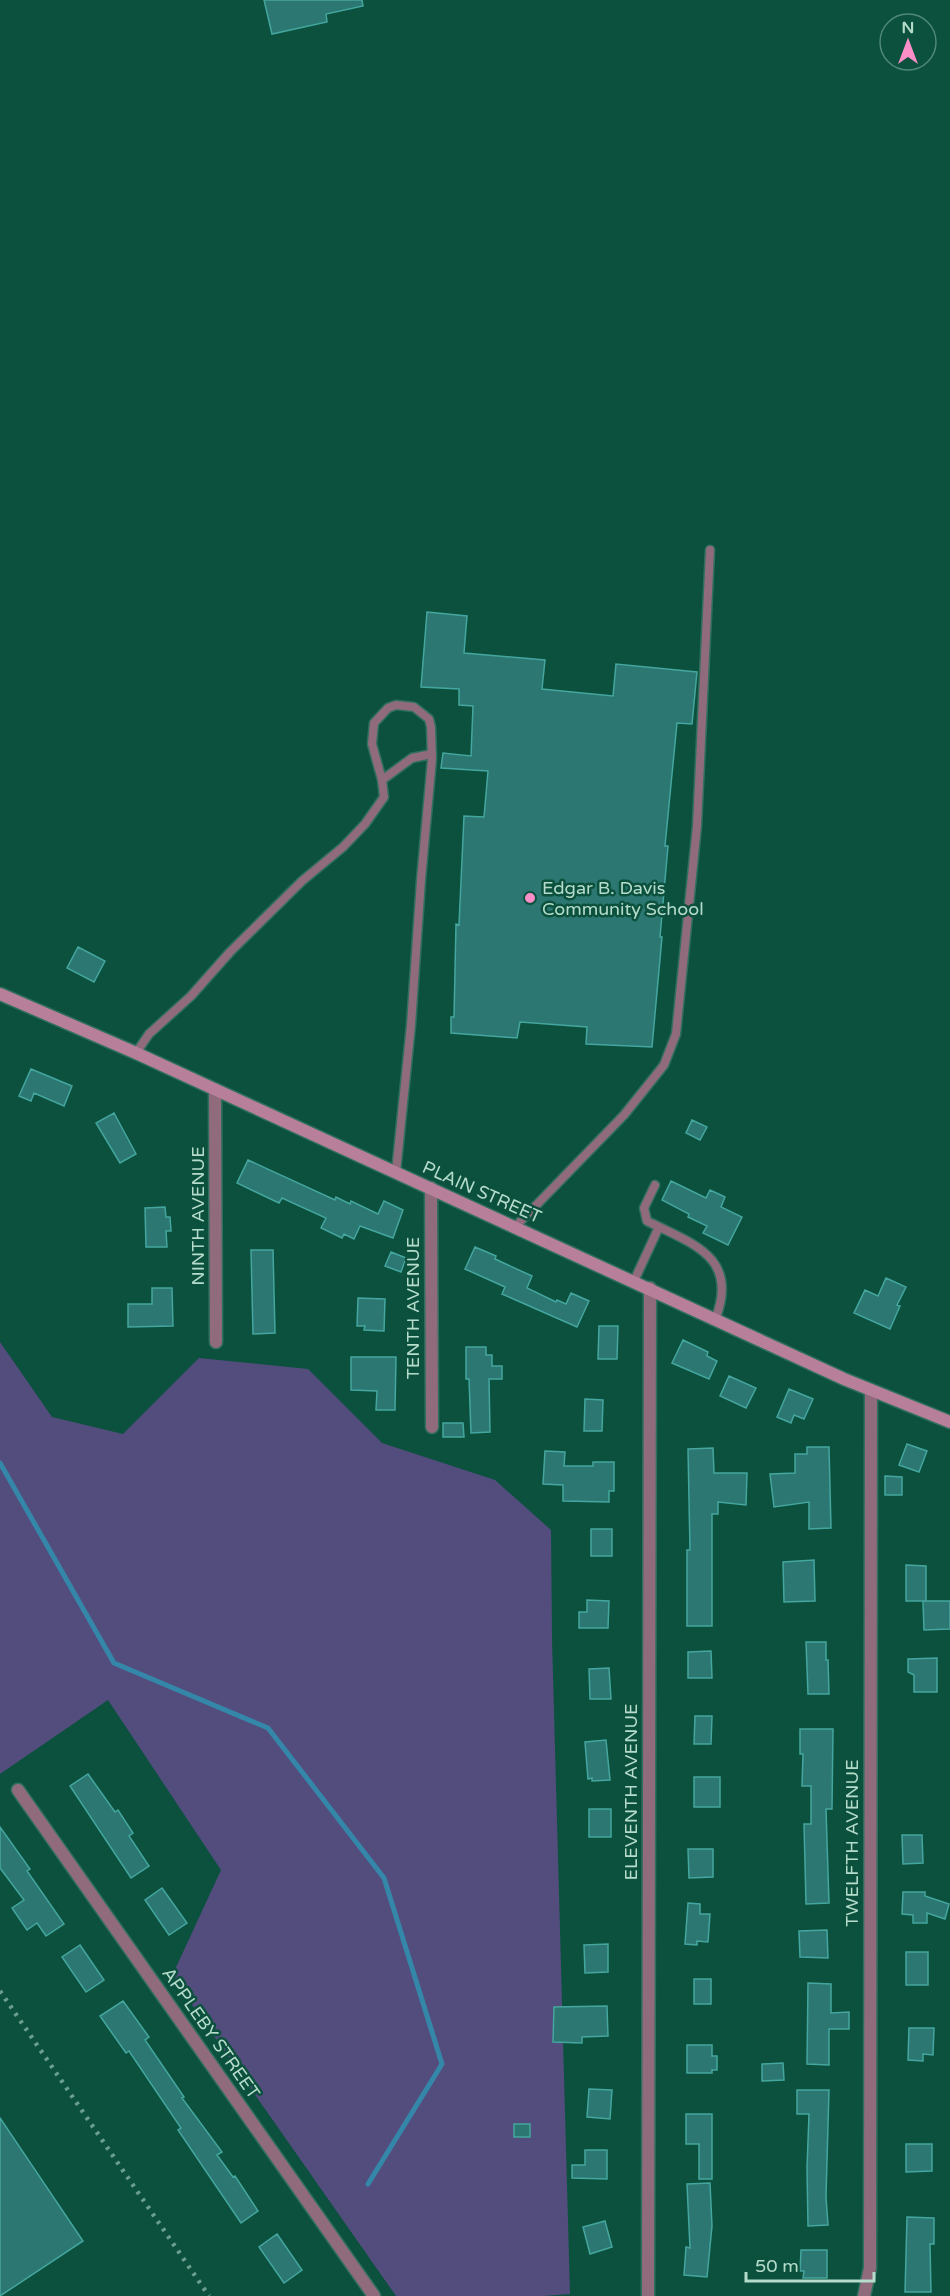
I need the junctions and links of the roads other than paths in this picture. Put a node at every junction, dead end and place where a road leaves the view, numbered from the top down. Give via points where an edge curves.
1 (710, 550) dead end
2 (432, 754) junction
3 (382, 780) junction
4 (0, 994) edge
5 (136, 1053) junction
6 (215, 1090) junction
7 (396, 1172) junction
8 (655, 1185) dead end
9 (431, 1188) junction
10 (515, 1227) junction
11 (660, 1227) junction
12 (634, 1281) junction
13 (650, 1288) junction
14 (715, 1320) junction
15 (216, 1342) dead end
16 (870, 1390) junction
17 (950, 1422) edge
18 (432, 1427) dead end
19 (18, 1790) dead end
20 (374, 2296) edge
21 (648, 2296) edge
22 (864, 2296) edge

1 - 10 lane via 697,826 676,1034 664,1065 624,1115
2 - 3 lane via 412,758
2 - 3 lane via 431,727 424,714 414,706 388,708 377,717 372,729 374,756
2 - 7 lane
3 - 5 lane via 381,802 365,824 238,944 191,996 149,1034
4 - 5 main road, PLAIN STREET
5 - 6 main road, PLAIN STREET
6 - 7 main road, PLAIN STREET
6 - 15 street, NINTH AVENUE
7 - 9 main road, PLAIN STREET
8 - 11 lane via 644,1214 647,1221
9 - 10 main road, PLAIN STREET
9 - 18 street, TENTH AVENUE
10 - 12 main road, PLAIN STREET
11 - 12 lane
11 - 14 lane via 711,1256 722,1292
12 - 13 main road, PLAIN STREET
13 - 14 main road, PLAIN STREET
13 - 21 street, ELEVENTH AVENUE
14 - 16 main road, PLAIN STREET
16 - 17 main road, PLAIN STREET
16 - 22 street, TWELFTH AVENUE via 870,2268
19 - 20 street, APPLEBY STREET

